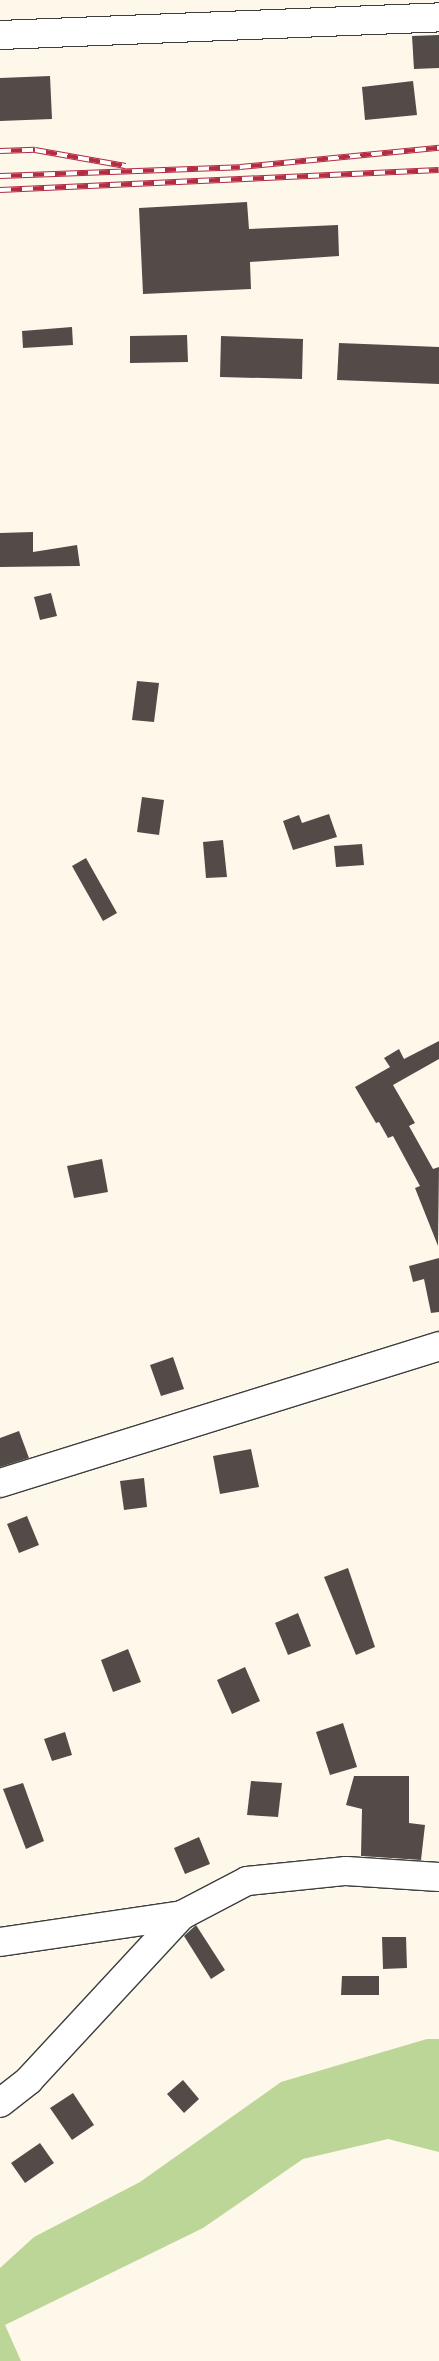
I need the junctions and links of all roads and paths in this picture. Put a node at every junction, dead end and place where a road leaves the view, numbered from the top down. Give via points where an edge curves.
1 (439, 17) edge
2 (0, 36) edge
3 (439, 1346) edge
4 (0, 1484) edge
5 (439, 1877) edge
6 (182, 1915) junction
7 (0, 1942) edge
8 (0, 2103) edge

1 - 2 street
3 - 4 street
5 - 6 street via 346,1871 247,1881
6 - 7 street
6 - 8 street via 29,2080

